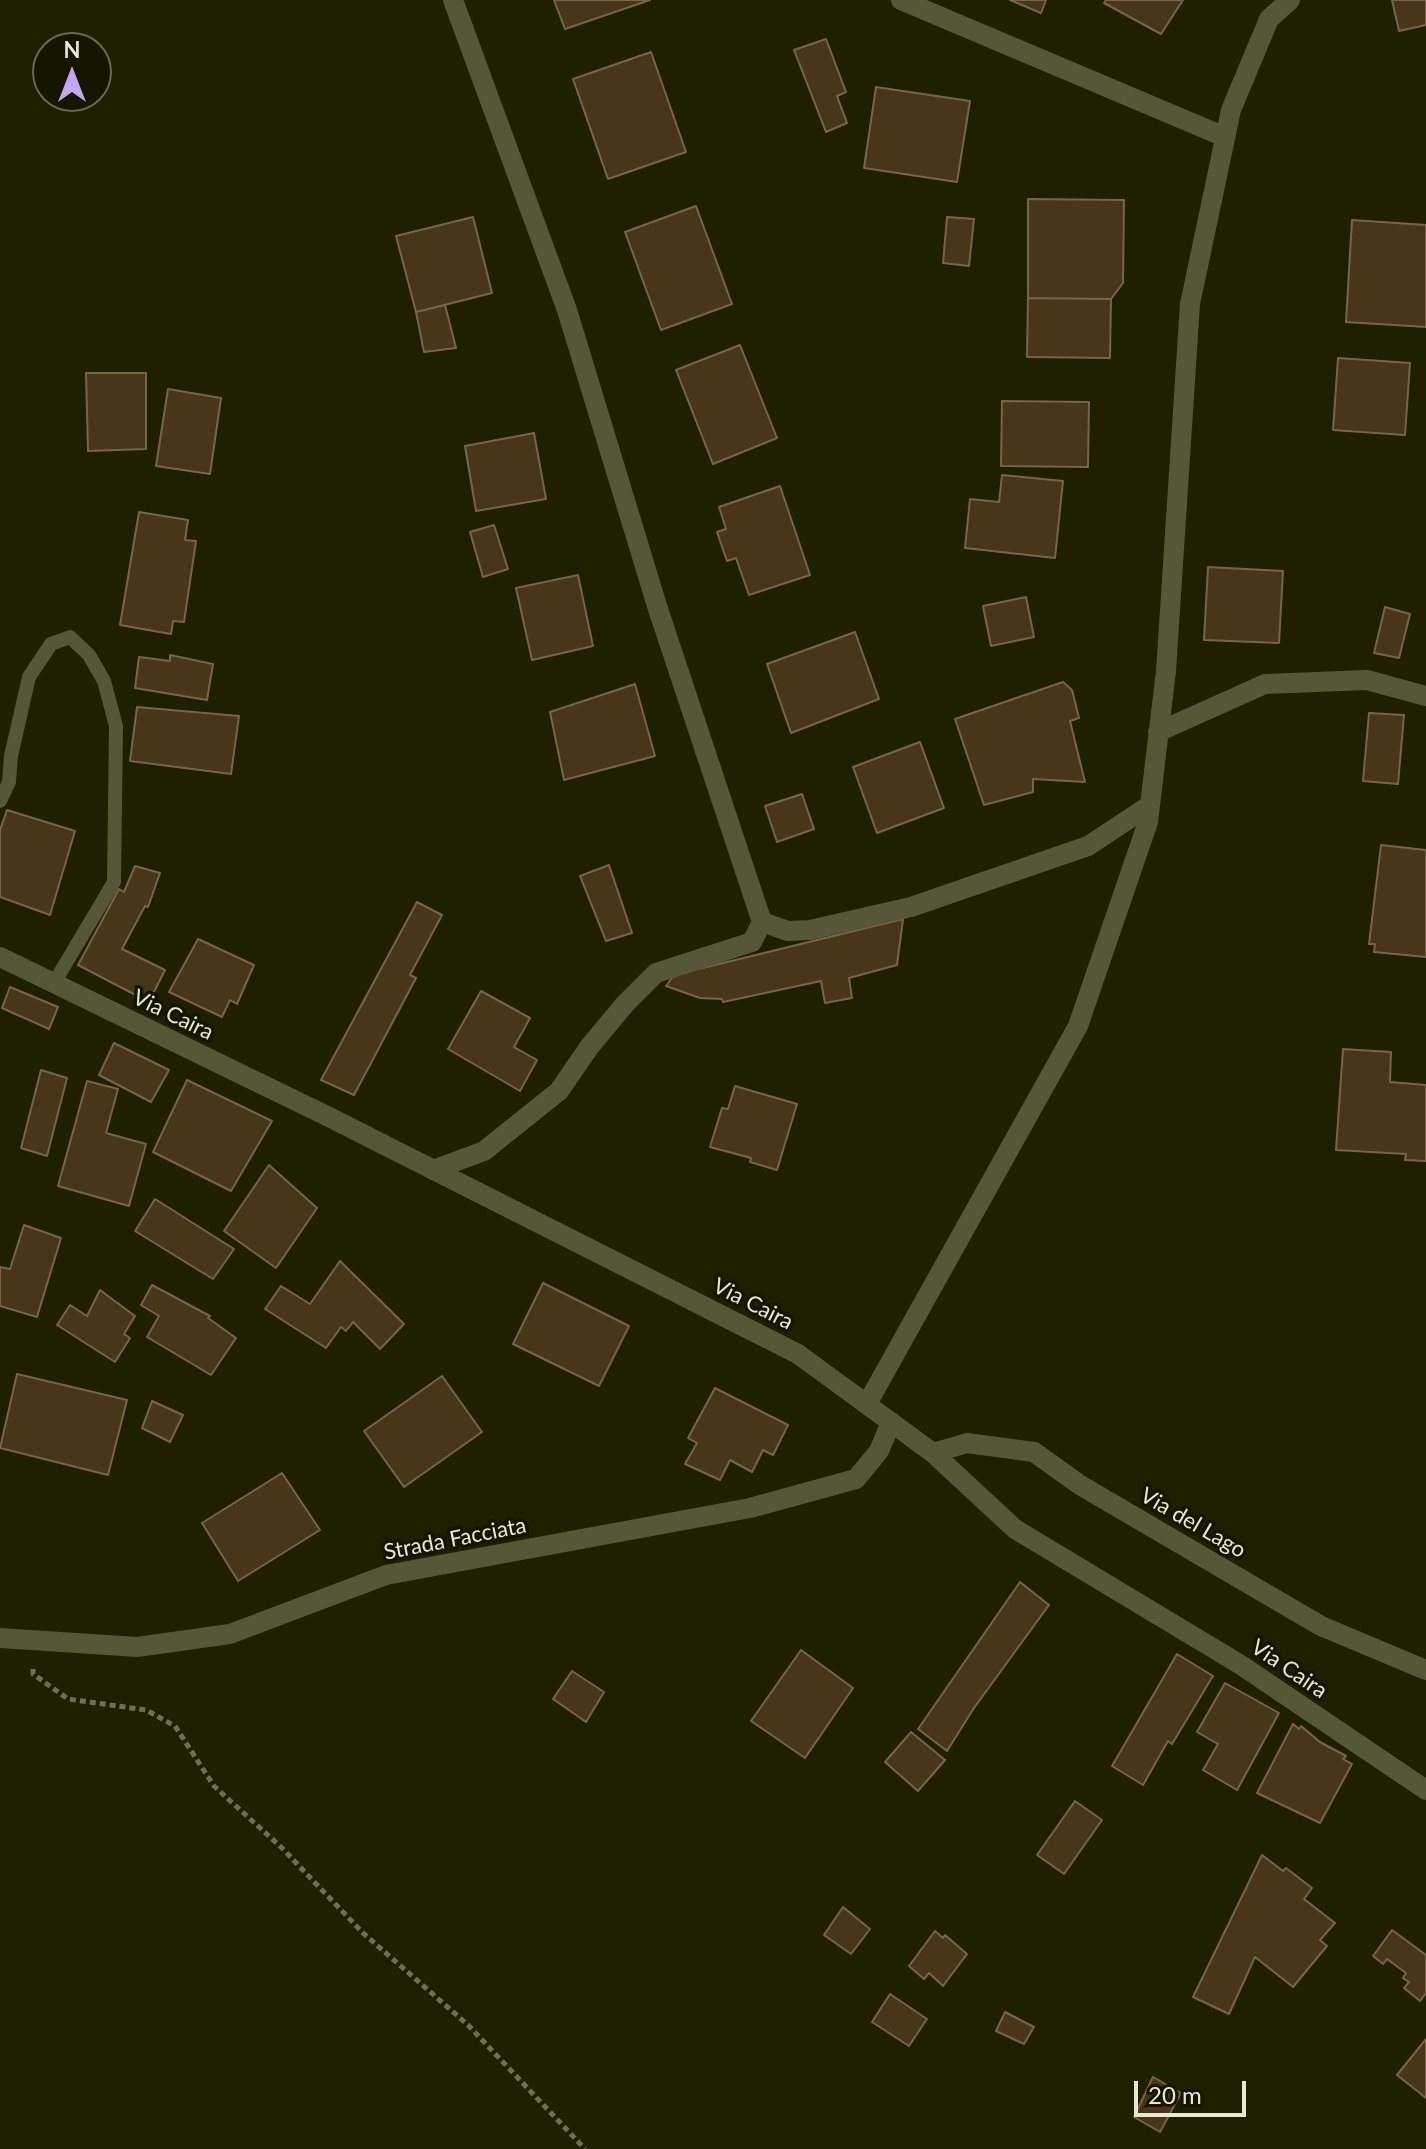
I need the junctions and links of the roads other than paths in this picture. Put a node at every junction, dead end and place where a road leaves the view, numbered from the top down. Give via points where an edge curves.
1 (453, 0) edge
2 (901, 0) edge
3 (1290, 0) edge
4 (1225, 137) junction
5 (1426, 696) edge
6 (1158, 732) junction
7 (0, 801) edge
8 (1150, 805) junction
9 (762, 922) junction
10 (0, 957) edge
11 (54, 983) junction
12 (433, 1170) junction
13 (867, 1404) junction
14 (891, 1422) junction
15 (933, 1453) junction
16 (0, 1638) edge
17 (1426, 1670) edge
18 (1426, 1790) edge

1 - 9 street via 567,310 658,609
2 - 4 street
3 - 4 street via 1269,19
4 - 6 street via 1190,304
5 - 6 street via 1367,680 1265,684
6 - 8 street
7 - 11 lane via 9,782 29,677 51,644 70,637 89,655 104,681 116,726 114,882
8 - 9 street via 1088,846 911,907 810,930 788,931
8 - 13 street via 1078,1026
9 - 12 street via 752,942 656,973 590,1046 559,1091 484,1151
10 - 11 street, Via Caira
11 - 12 street, Via Caira
12 - 13 street, Via Caira via 798,1354
13 - 14 street, Via Caira
14 - 15 street, Via Caira
14 - 16 street, Strada Facciata via 879,1451 856,1479 750,1508 386,1575 230,1634 137,1647
15 - 17 street, Via del Lago via 967,1443 1034,1452 1080,1485 1321,1626
15 - 18 street, Via Caira via 1015,1529 1241,1665

